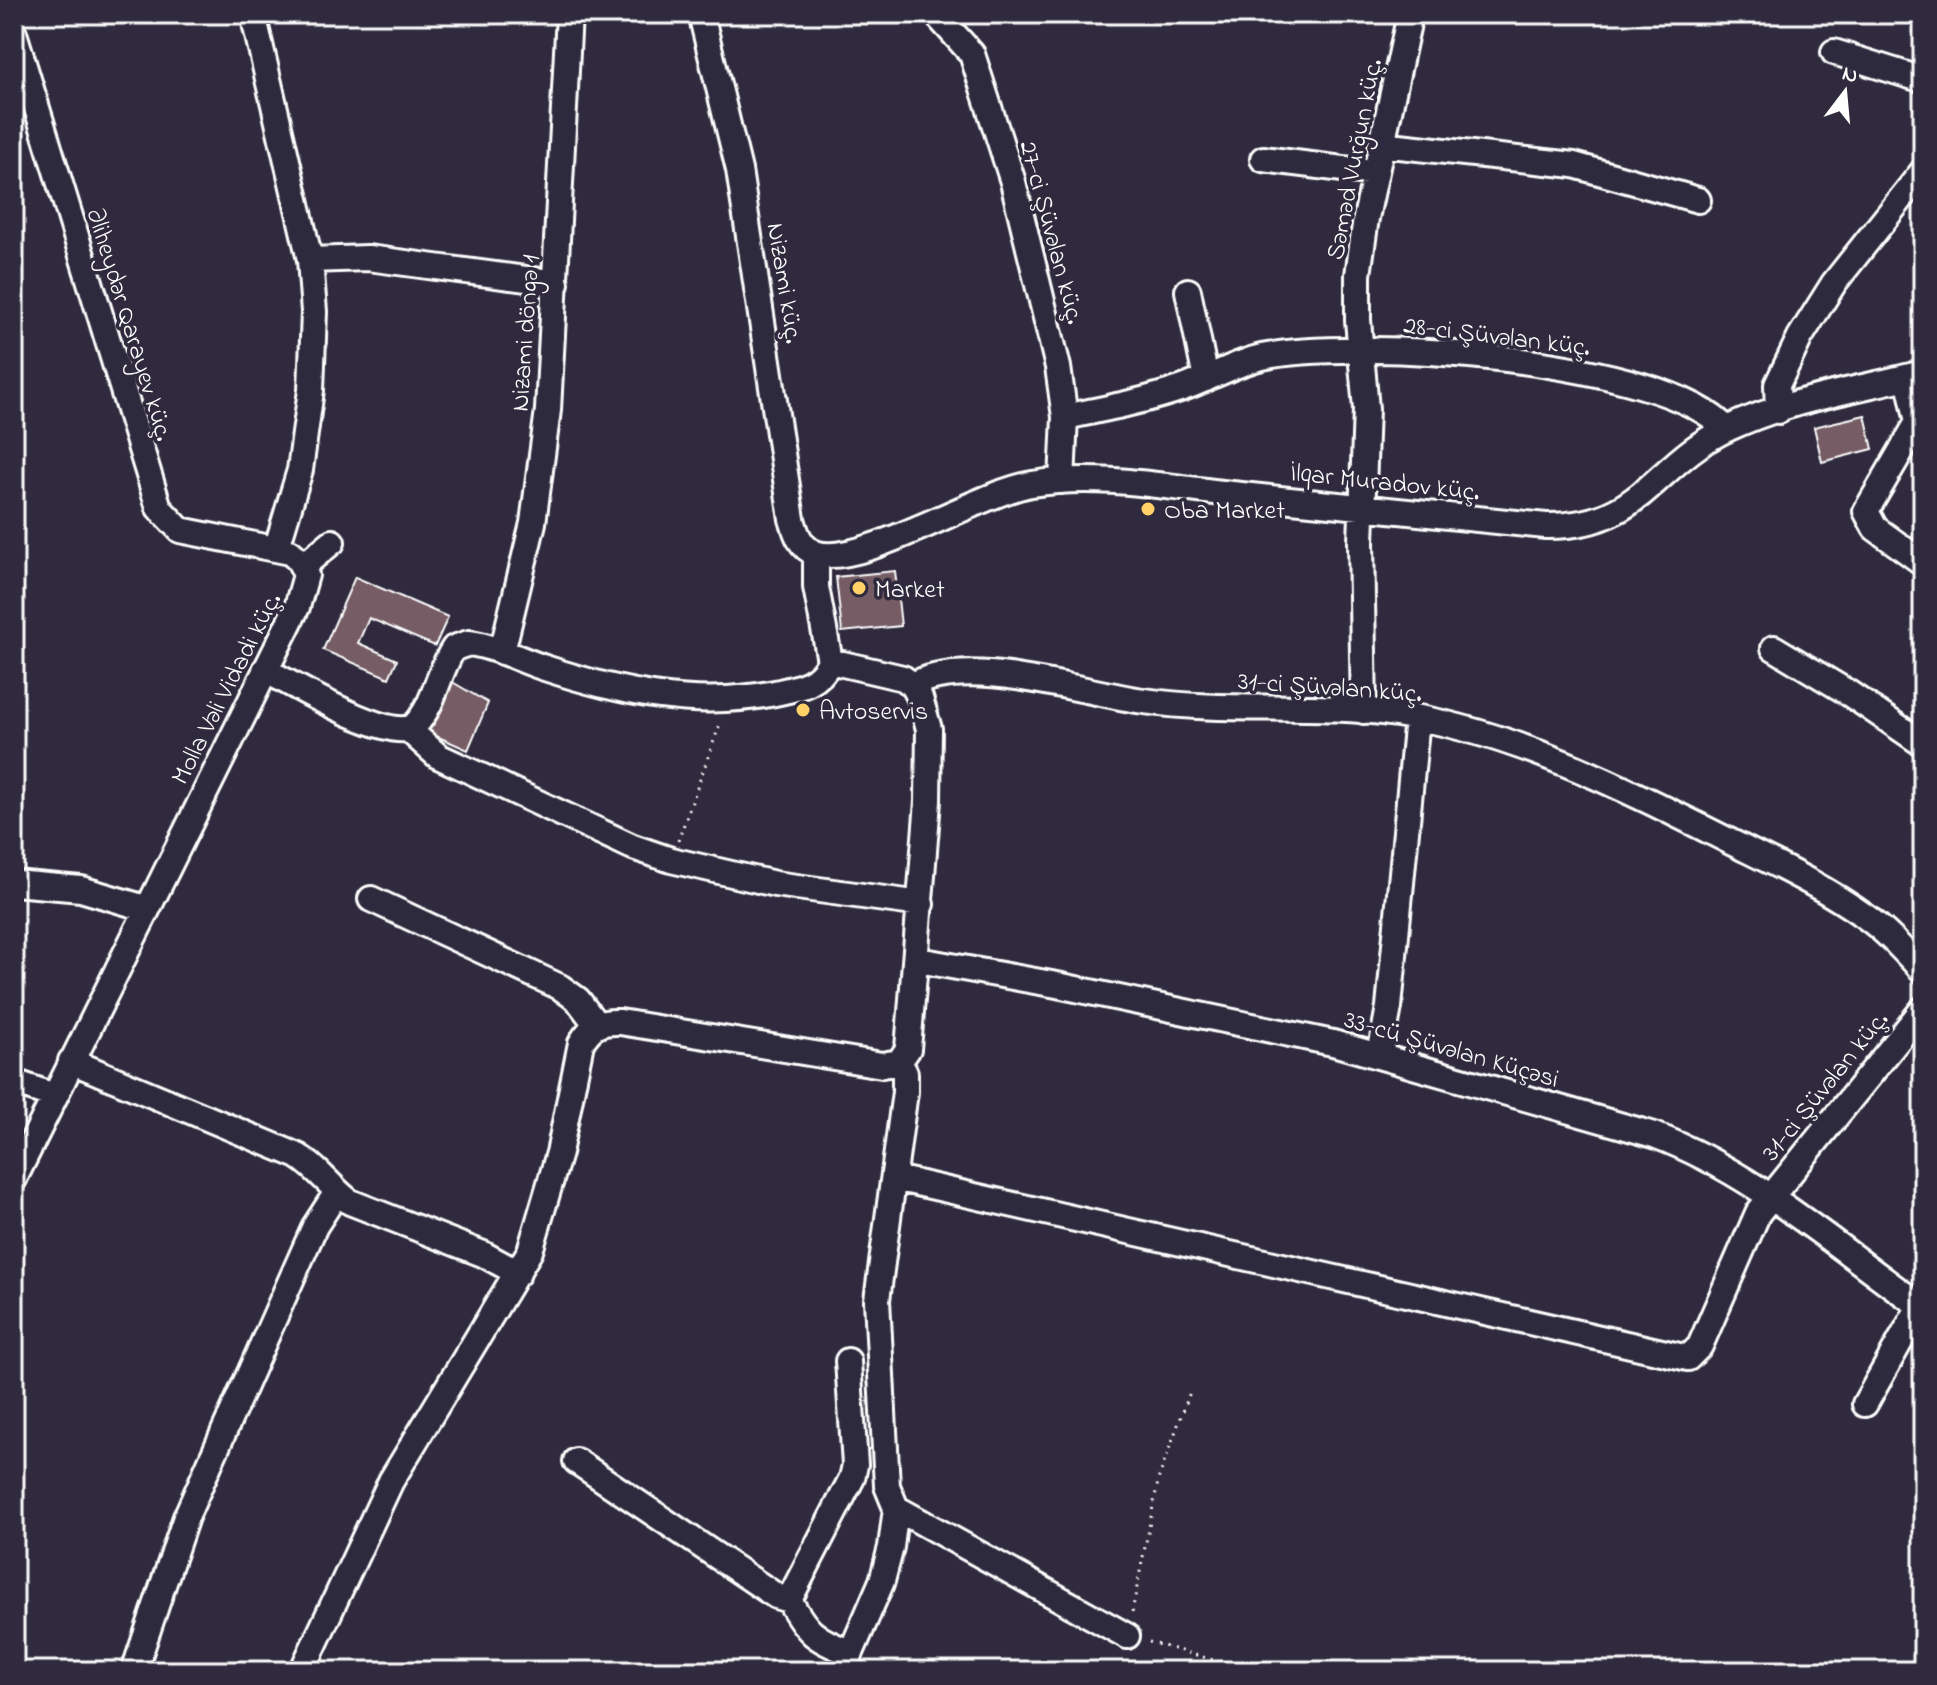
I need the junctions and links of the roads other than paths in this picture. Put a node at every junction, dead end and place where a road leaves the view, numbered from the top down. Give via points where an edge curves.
1 (253, 14) edge
2 (569, 14) edge
3 (701, 14) edge
4 (1410, 14) edge
5 (943, 17) edge
6 (14, 33) edge
7 (1834, 52) dead end
8 (1923, 80) edge
9 (1381, 144) junction
10 (1263, 159) dead end
11 (1923, 171) edge
12 (1375, 173) junction
13 (1698, 200) dead end
14 (310, 260) junction
15 (556, 283) junction
16 (1188, 291) dead end
17 (1361, 351) junction
18 (1916, 375) edge
19 (1206, 379) junction
20 (1778, 411) junction
21 (1065, 417) junction
22 (1921, 423) edge
23 (1726, 429) junction
24 (1062, 481) junction
25 (1361, 507) junction
26 (332, 542) dead end
27 (277, 547) junction
28 (816, 554) junction
29 (1923, 563) edge
30 (303, 566) junction
31 (1774, 648) dead end
32 (502, 652) junction
33 (830, 661) junction
34 (265, 670) junction
35 (913, 685) junction
36 (1364, 711) junction
37 (1417, 718) junction
38 (409, 730) junction
39 (1923, 744) edge
40 (14, 883) edge
41 (371, 899) dead end
42 (921, 904) junction
43 (145, 908) junction
44 (918, 960) junction
45 (1923, 971) edge
46 (1922, 1011) edge
47 (596, 1024) junction
48 (1380, 1055) junction
49 (71, 1061) junction
50 (899, 1062) junction
51 (14, 1082) edge
52 (54, 1096) junction
53 (895, 1178) junction
54 (14, 1179) edge
55 (337, 1192) junction
56 (1769, 1198) junction
57 (518, 1273) junction
58 (1921, 1307) edge
59 (848, 1361) dead end
60 (1865, 1404) dead end
61 (576, 1461) dead end
62 (896, 1508) junction
63 (789, 1600) junction
64 (1127, 1636) road end
65 (846, 1662) edge
66 (134, 1671) edge
67 (302, 1671) edge

1 - 14 street
2 - 15 street, Nizami döngə 1
3 - 28 street, Nizami küç. via 739,170 792,519 800,541
4 - 9 street, Səməd Vurğun küç.
5 - 21 street, 27-ci Şüvəlan küç. via 972,54 1004,152 1053,345
6 - 27 street, Əliheydər Qarayev küç. via 159,508 180,530
7 - 8 street
9 - 12 street, Səməd Vurğun küç.
9 - 13 street via 1574,165
10 - 12 street
11 - 20 street via 1834,283 1800,337 1777,385
12 - 17 street, Səməd Vurğun küç. via 1358,275
14 - 15 street via 368,258
14 - 27 street via 311,390 297,483
15 - 32 street, Nizami döngə 1 via 551,384 533,523
16 - 19 street
17 - 19 street, 28-ci Şüvəlan küç. via 1263,357
17 - 23 street, 28-ci Şüvəlan küç. via 1455,353 1592,374 1674,395 1707,410
17 - 25 street, Səməd Vurğun küç. via 1366,409
18 - 20 street, İlqar Muradov küç.
18 - 22 street
19 - 21 street, 28-ci Şüvəlan küç.
20 - 23 street, İlqar Muradov küç.
21 - 24 street, 27-ci Şüvəlan küç.
22 - 29 street via 1866,511 1875,528
23 - 25 street, İlqar Muradov küç. via 1701,443 1620,511 1588,524 1546,526
24 - 25 street, İlqar Muradov küç. via 1134,483
24 - 28 street, İlqar Muradov küç. via 1004,490 865,549
25 - 36 street, Səməd Vurğun küç.
26 - 30 street
27 - 30 street, Molla Vəli Vidadi küç.
28 - 33 street via 816,587
30 - 34 street, Molla Vəli Vidadi küç. via 303,594
31 - 39 street
32 - 33 street via 630,692 722,701 808,685
32 - 38 street via 469,643 454,648
33 - 35 street via 895,675
34 - 38 street via 375,725
34 - 43 street, Molla Vəli Vidadi küç.
35 - 36 street, 31-ci Şüvəlan küç. via 942,674 1018,678 1178,705
35 - 42 street via 929,729
36 - 37 street, 31-ci Şüvəlan küç.
37 - 45 street, 31-ci Şüvəlan küç. via 1521,746 1689,821 1840,900 1878,927
37 - 48 street
38 - 42 street via 438,756 671,860 775,884
40 - 43 street via 81,889
41 - 47 street via 560,987
42 - 44 street
43 - 49 street, Molla Vəli Vidadi küç.
44 - 48 street, 33-cü Şüvəlan Küçəsi
44 - 50 street via 911,1039
46 - 56 street, 31-ci Şüvəlan küç.
47 - 50 street via 636,1024 872,1064
47 - 57 street via 581,1043 546,1205
48 - 56 street, 33-cü Şüvəlan Küçəsi via 1692,1149
49 - 52 street, Molla Vəli Vidadi küç.
49 - 55 street via 298,1156 315,1166
50 - 53 street via 905,1092
51 - 52 street
52 - 54 street, Molla Vəli Vidadi küç.
53 - 56 street, 31-ci Şüvəlan küç. via 1688,1358 1700,1346 1749,1230
53 - 62 street via 877,1300 883,1460
55 - 57 street
55 - 66 street via 315,1226 197,1491
56 - 58 street, 33-cü Şüvəlan Küçəsi
57 - 67 street via 391,1481
58 - 60 street
59 - 63 street via 852,1478
61 - 63 street
62 - 64 street
62 - 65 street via 882,1581
63 - 65 street via 806,1630

